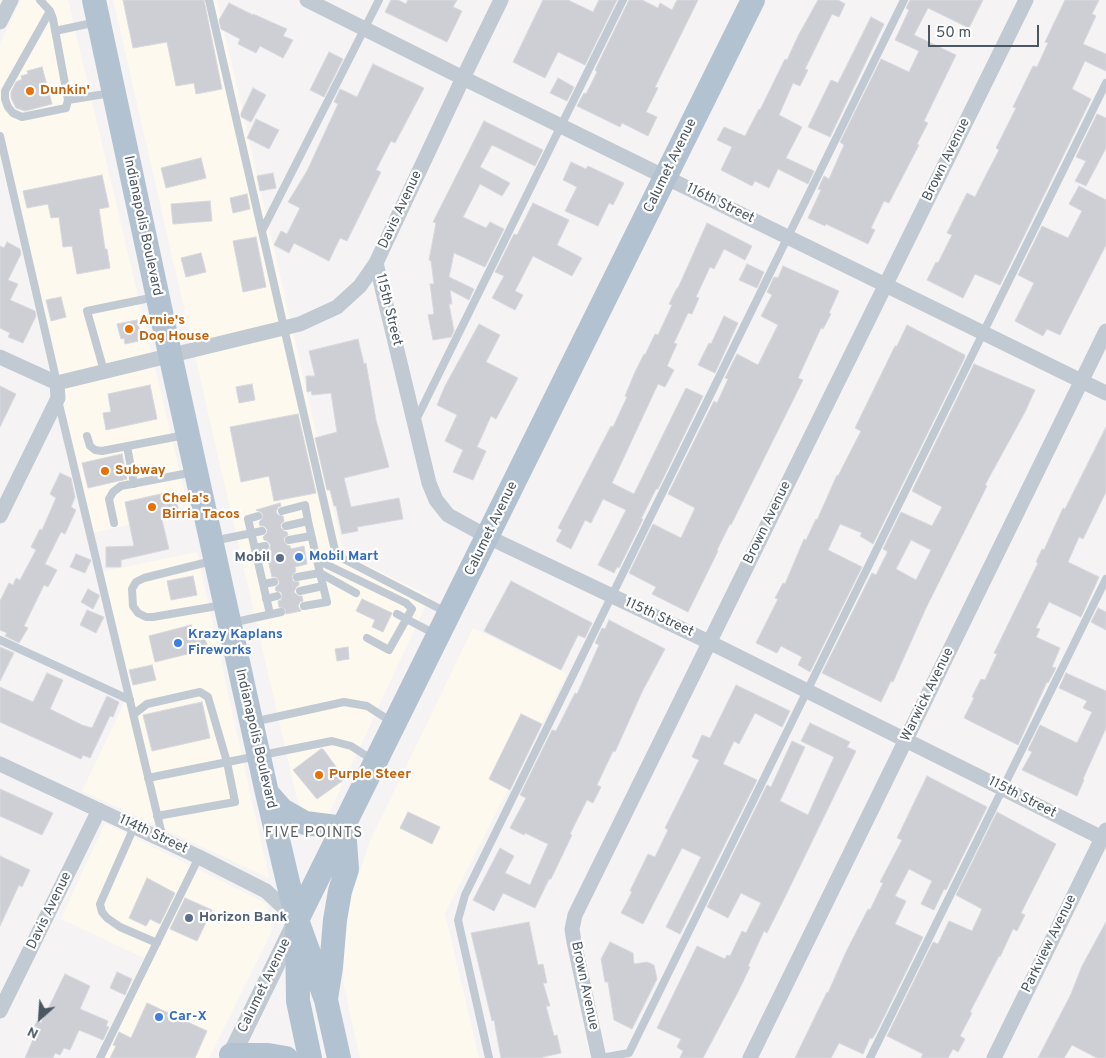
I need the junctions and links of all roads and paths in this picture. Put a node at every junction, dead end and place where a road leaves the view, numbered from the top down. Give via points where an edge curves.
1 (11, 0) edge
2 (40, 0) edge
3 (209, 0) edge
4 (307, 0) edge
5 (379, 0) edge
6 (501, 0) edge
7 (623, 0) edge
8 (753, 0) edge
9 (904, 0) edge
10 (1026, 0) edge
11 (96, 11) edge
12 (50, 12) junction
13 (0, 22) edge
14 (365, 29) junction
15 (55, 31) junction
16 (462, 78) junction
17 (1106, 83) edge
18 (113, 92) junction
19 (68, 100) junction
20 (561, 126) junction
21 (0, 136) edge
22 (666, 178) junction
23 (262, 231) junction
24 (788, 237) junction
25 (376, 263) junction
26 (885, 284) junction
27 (157, 296) junction
28 (284, 327) junction
29 (1106, 331) edge
30 (984, 333) junction
31 (170, 354) junction
32 (0, 357) edge
33 (104, 371) junction
34 (1081, 381) junction
35 (57, 391) junction
36 (1106, 393) edge
37 (415, 422) junction
38 (187, 435) junction
39 (88, 436) dead end
40 (128, 446) junction
41 (196, 471) junction
42 (134, 484) junction
43 (282, 511) dead end
44 (0, 516) edge
45 (258, 516) dead end
46 (308, 521) junction
47 (114, 523) dead end
48 (286, 526) dead end
49 (262, 531) dead end
50 (251, 534) junction
51 (311, 536) junction
52 (488, 537) junction
53 (289, 540) dead end
54 (265, 546) dead end
55 (255, 548) junction
56 (213, 551) junction
57 (317, 560) junction
58 (320, 573) junction
59 (297, 577) dead end
60 (1106, 579) edge
61 (274, 582) dead end
62 (263, 584) junction
63 (323, 586) junction
64 (300, 591) dead end
65 (356, 593) dead end
66 (277, 596) dead end
67 (611, 596) junction
68 (266, 598) junction
69 (304, 606) dead end
70 (281, 612) dead end
71 (227, 614) junction
72 (270, 614) junction
73 (397, 614) dead end
74 (450, 614) junction
75 (406, 619) junction
76 (439, 636) junction
77 (367, 638) dead end
78 (0, 640) edge
79 (709, 642) junction
80 (807, 691) junction
81 (130, 700) junction
82 (134, 714) junction
83 (251, 722) junction
84 (395, 724) junction
85 (906, 740) junction
86 (259, 755) junction
87 (227, 762) junction
88 (376, 762) junction
89 (0, 764) edge
90 (148, 778) junction
91 (1004, 789) junction
92 (267, 793) junction
93 (99, 810) junction
94 (157, 816) junction
95 (134, 827) junction
96 (344, 828) junction
97 (1105, 836) edge
98 (163, 840) junction
99 (199, 857) junction
100 (298, 920) junction
101 (157, 943) junction
102 (326, 1000) junction
103 (0, 1012) edge
104 (230, 1056) edge
105 (100, 1058) edge
106 (286, 1058) edge
107 (310, 1058) edge
108 (338, 1058) edge
109 (489, 1058) edge
110 (600, 1058) edge
111 (750, 1058) edge
112 (870, 1058) edge
113 (994, 1058) edge

1 - 13 street
2 - 12 lane
3 - 23 lane
4 - 14 street, 116th Street
5 - 14 lane
6 - 16 street, Davis Avenue
7 - 20 lane
8 - 22 main road, Calumet Avenue
9 - 24 lane
10 - 26 street, Brown Avenue
11 - 15 lane
11 - 18 main road, Indianapolis Boulevard
12 - 15 lane
12 - 19 lane via 7,85 5,99 10,110 28,117 66,108
14 - 16 street, 116th Street
14 - 23 lane
15 - 19 lane
16 - 20 street, 116th Street
16 - 25 street, Davis Avenue
17 - 30 lane
18 - 19 lane
18 - 27 main road, Indianapolis Boulevard
20 - 22 street, 116th Street
20 - 37 lane
21 - 35 lane
22 - 24 street, 116th Street
22 - 52 main road, Calumet Avenue
23 - 28 lane
24 - 26 street, 116th Street
24 - 67 lane
25 - 28 street, Davis Avenue via 360,286 337,308 300,324
25 - 37 street, 115th Street
26 - 30 street, 116th Street
26 - 79 street, Brown Avenue
27 - 31 main road, Indianapolis Boulevard
27 - 33 lane via 87,311
28 - 31 street, Davis Avenue
28 - 74 lane via 336,554
29 - 34 street, Warwick Avenue
30 - 34 street, 116th Street
30 - 80 lane
31 - 33 street
31 - 38 main road, Indianapolis Boulevard
32 - 35 street
33 - 35 street
34 - 36 street, 116th Street
34 - 85 street, Warwick Avenue
35 - 44 street
35 - 81 lane
37 - 52 street, 115th Street via 436,500 448,515
38 - 40 lane
38 - 41 main road, Indianapolis Boulevard
39 - 40 lane via 90,446 95,450
40 - 42 lane
41 - 42 lane
41 - 56 main road, Indianapolis Boulevard
42 - 47 lane via 121,486 109,499
43 - 46 lane via 305,505
45 - 50 lane via 248,519
46 - 48 lane
46 - 51 lane
49 - 50 lane
50 - 55 lane
50 - 56 lane
51 - 53 lane
51 - 57 lane
52 - 67 street, 115th Street
52 - 74 main road, Calumet Avenue
54 - 55 lane
55 - 62 lane
56 - 71 main road, Indianapolis Boulevard
56 - 71 lane via 136,582 132,589 132,606 146,617
57 - 58 lane
57 - 75 lane via 406,603 412,609
58 - 59 lane
58 - 63 lane
58 - 65 lane
60 - 91 lane
61 - 62 lane
62 - 68 lane
63 - 64 lane
63 - 69 lane via 327,602
66 - 68 lane
67 - 79 street, 115th Street
67 - 109 lane via 465,896 458,920
68 - 72 lane
70 - 72 lane
71 - 72 lane
71 - 83 main road, Indianapolis Boulevard
73 - 75 lane
74 - 76 main road, Calumet Avenue
75 - 76 lane
75 - 77 lane via 390,650
76 - 84 main road, Calumet Avenue
78 - 81 lane
79 - 80 street, 115th Street
79 - 110 street, Brown Avenue via 575,915 574,942
80 - 85 street, 115th Street
80 - 110 lane via 629,1052
81 - 82 lane
82 - 87 lane via 147,704 200,692 208,697
82 - 90 lane
83 - 84 lane via 344,702 367,706
83 - 86 main road, Indianapolis Boulevard
84 - 88 main road, Calumet Avenue
85 - 91 street, 115th Street
85 - 111 street, Warwick Avenue
86 - 87 lane
86 - 88 lane via 332,741 351,746
86 - 92 main road, Indianapolis Boulevard
87 - 90 lane
87 - 94 lane via 235,802
88 - 96 main road, Calumet Avenue
89 - 93 street, 114th Street
90 - 94 lane
91 - 97 street, 115th Street
91 - 112 lane
92 - 96 main road via 282,810 305,822
92 - 100 main road, Indianapolis Boulevard
93 - 95 street, 114th Street
93 - 103 street, Davis Avenue
94 - 98 lane
95 - 98 street, 114th Street
95 - 101 lane via 100,904 107,918 120,927
96 - 100 main road, Calumet Avenue
96 - 102 main road via 347,869 335,920
97 - 113 street, Parkview Avenue
98 - 99 street, 114th Street
99 - 100 street, 114th Street via 266,891
99 - 101 lane
100 - 102 main road, Indianapolis Boulevard
100 - 104 street, Calumet Avenue
100 - 107 main road, Indianapolis Boulevard via 298,1001
101 - 105 lane
102 - 108 main road, Indianapolis Boulevard
104 - 106 main road

